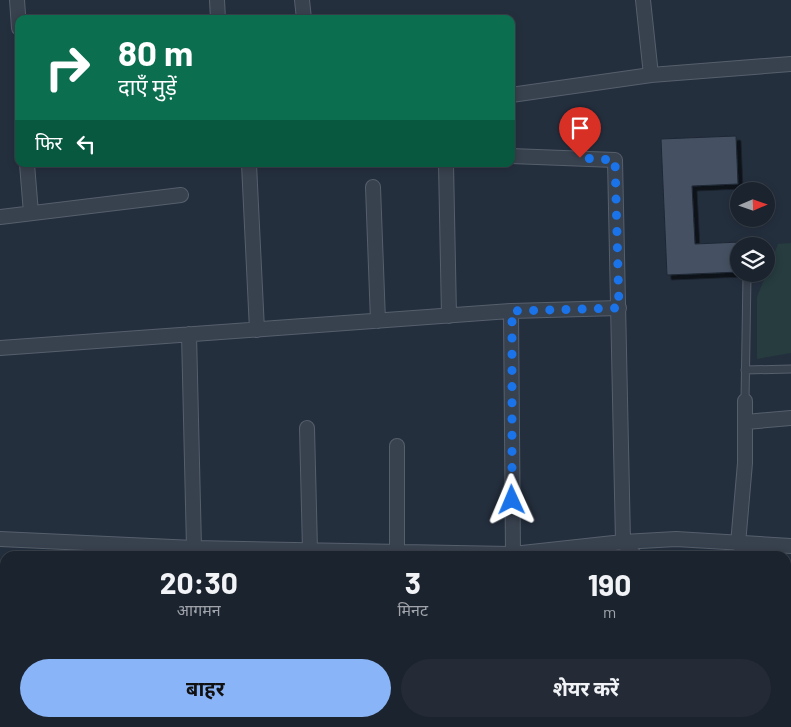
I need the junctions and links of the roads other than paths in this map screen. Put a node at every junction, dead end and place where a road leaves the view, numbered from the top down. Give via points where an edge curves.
1 (17, 0) edge
2 (217, 0) edge
3 (302, 0) edge
4 (643, 0) edge
5 (18, 15) edge
6 (218, 15) edge
7 (304, 15) edge
8 (791, 64) edge
9 (651, 75) junction
10 (515, 93) edge
11 (515, 156) edge
12 (28, 167) edge
13 (249, 167) edge
14 (446, 167) edge
15 (373, 186) dead end
16 (182, 195) dead end
17 (30, 213) junction
18 (0, 217) edge
19 (747, 282) edge
20 (619, 308) junction
21 (512, 311) junction
22 (449, 316) junction
23 (378, 321) junction
24 (257, 330) junction
25 (188, 334) junction
26 (0, 348) edge
27 (791, 369) edge
28 (745, 370) junction
29 (745, 401) joint
30 (791, 418) edge
31 (746, 422) junction
32 (307, 428) dead end
33 (397, 446) dead end
34 (0, 539) edge
35 (623, 542) junction
36 (738, 544) junction
37 (791, 546) edge
38 (194, 548) junction
39 (310, 550) junction
40 (397, 551) joint
41 (513, 551) edge
42 (540, 551) edge
43 (631, 551) edge

1 - 5 street
2 - 6 street
3 - 7 street
4 - 9 street
8 - 9 street
9 - 10 street
11 - 20 street via 615,160
12 - 17 street
13 - 24 street
14 - 22 street
15 - 23 street
16 - 17 street
17 - 18 street
19 - 28 lane
20 - 21 street
20 - 35 street
21 - 22 street
21 - 41 street
22 - 23 street
23 - 24 street
24 - 25 street
25 - 26 street
25 - 38 street
27 - 28 lane
28 - 29 lane
29 - 31 street
30 - 31 street
31 - 36 street
32 - 39 street
33 - 40 street
34 - 38 street
35 - 36 street via 676,540
35 - 42 street
35 - 43 street
36 - 37 street
38 - 39 street
39 - 40 street

